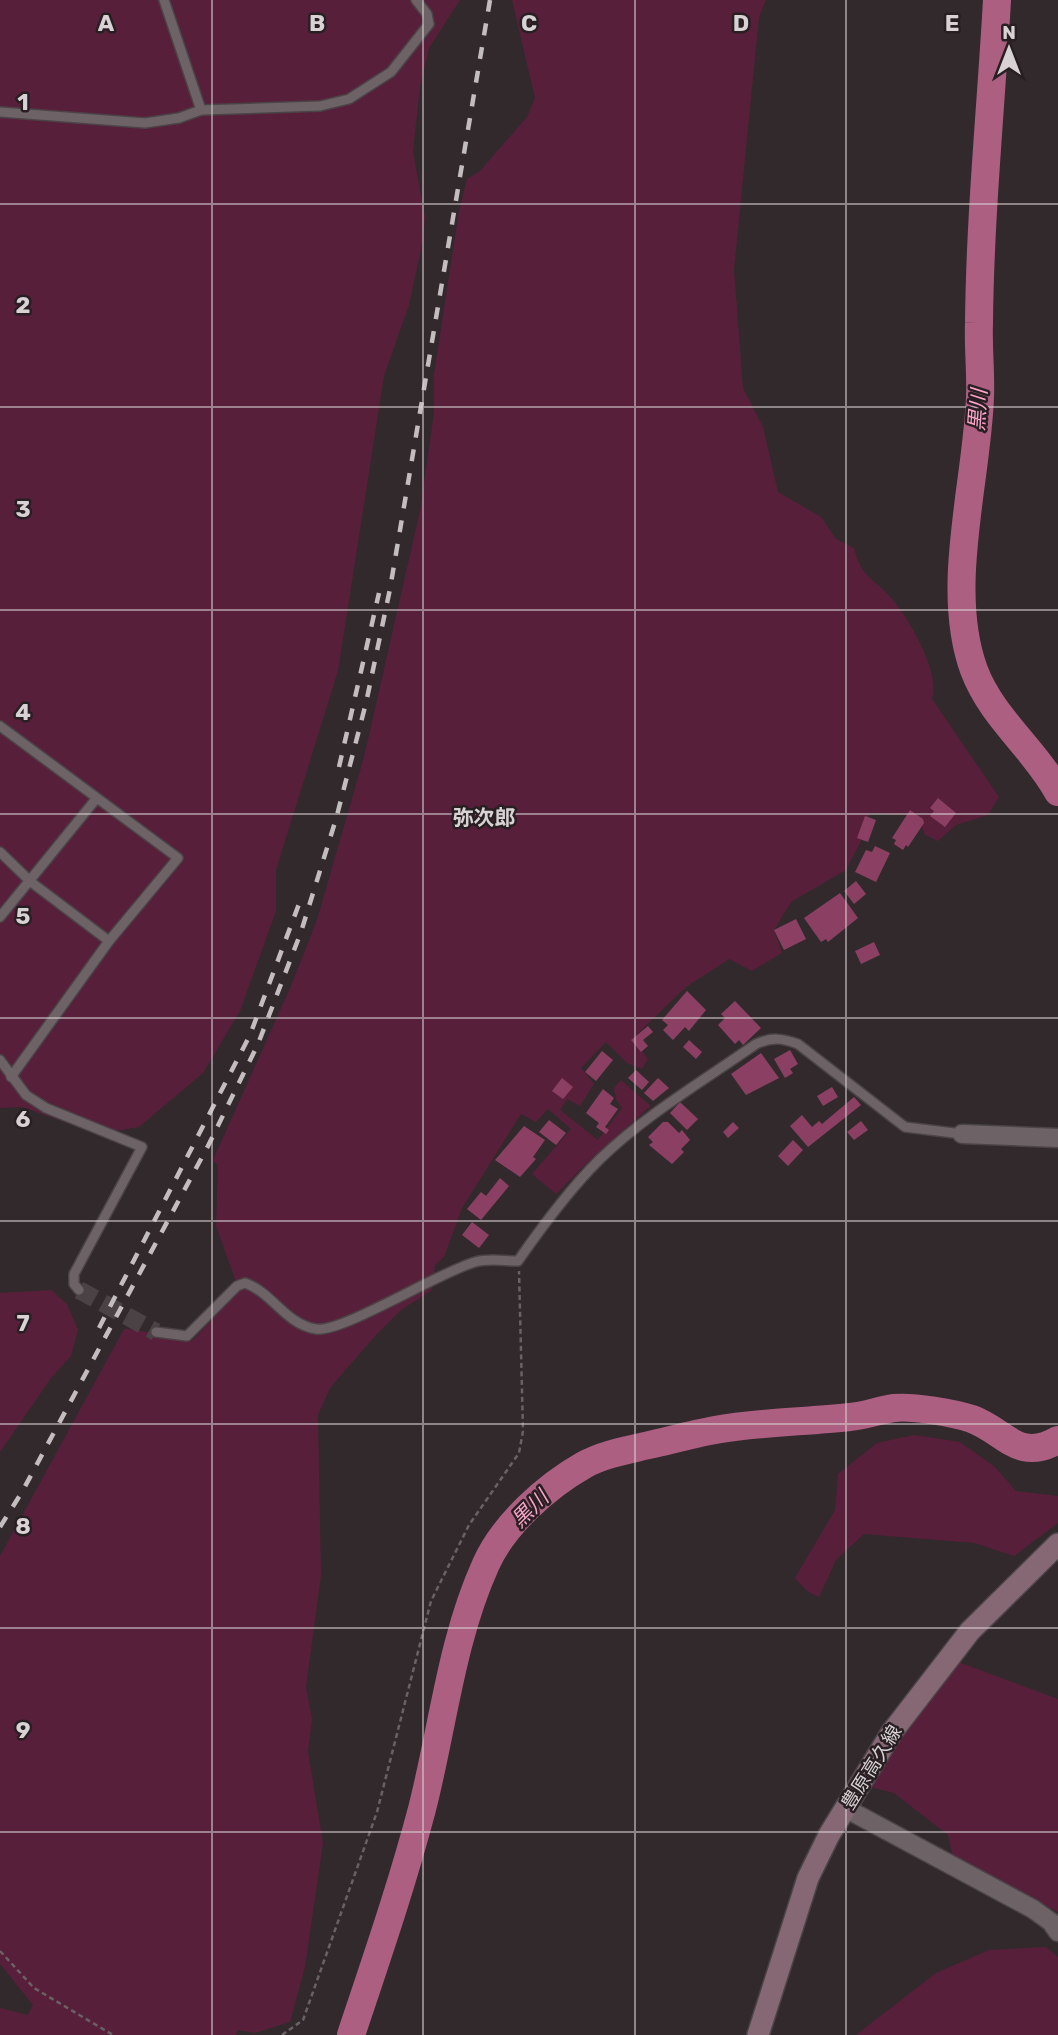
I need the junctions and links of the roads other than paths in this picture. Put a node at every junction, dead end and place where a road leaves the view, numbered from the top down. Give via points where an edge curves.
1 (164, 0) edge
2 (416, 0) edge
3 (201, 110) junction
4 (0, 112) edge
5 (0, 726) edge
6 (96, 799) junction
7 (0, 852) edge
8 (32, 882) junction
9 (0, 917) edge
10 (109, 941) junction
11 (0, 1060) edge
12 (11, 1077) junction
13 (962, 1134) joint
14 (1058, 1138) edge
15 (79, 1290) dead end
16 (156, 1332) tunnel mouth
17 (1058, 1544) edge
18 (845, 1808) junction
19 (1058, 1932) edge
20 (758, 2035) edge

1 - 3 lane
2 - 3 lane via 429,24 391,72 349,99 320,106
3 - 4 lane via 145,123
5 - 6 lane
6 - 8 lane
6 - 10 lane via 178,858
7 - 8 lane
8 - 9 lane
8 - 10 lane
10 - 12 lane
11 - 12 lane
12 - 15 lane via 26,1096 46,1108 142,1147 74,1274
13 - 14 street
13 - 16 lane via 905,1127 798,1044 768,1039 637,1128 601,1158 518,1261 473,1262 333,1328 319,1330 293,1321 257,1287 245,1283 187,1336
17 - 18 main road, 豊原高久線 via 970,1630 933,1674
18 - 19 street via 1033,1909
18 - 20 main road, 豊原高久線 via 808,1878

